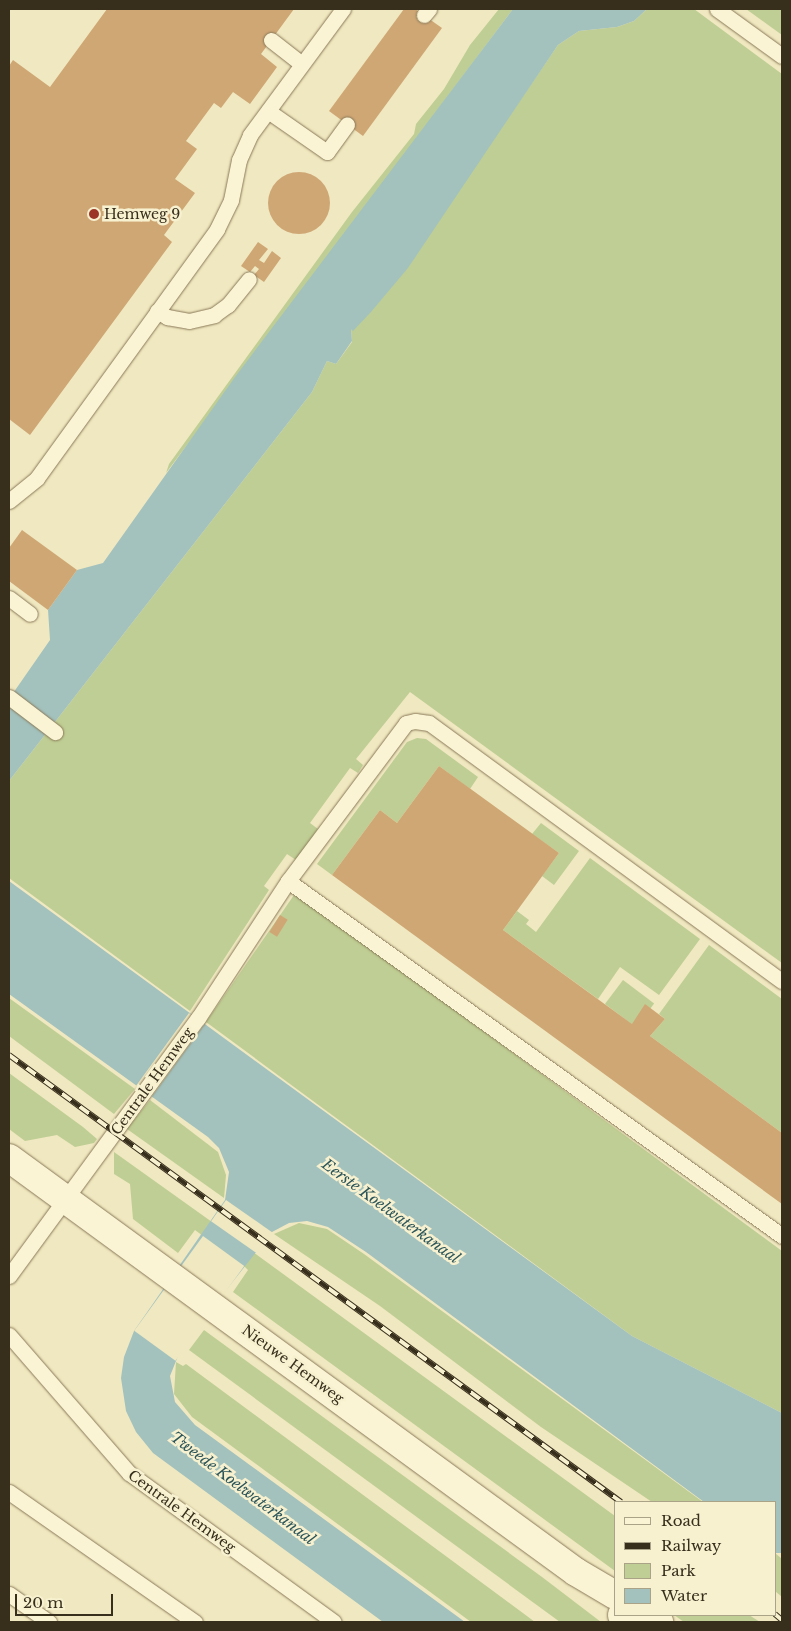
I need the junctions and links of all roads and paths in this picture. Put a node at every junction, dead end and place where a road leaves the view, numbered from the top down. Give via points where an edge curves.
1 (343, 9) edge
2 (717, 9) edge
3 (271, 40) dead end
4 (782, 56) edge
5 (302, 64) junction
6 (268, 111) junction
7 (347, 124) dead end
8 (249, 279) dead end
9 (157, 311) junction
10 (9, 501) edge
11 (9, 598) edge
12 (30, 614) dead end
13 (9, 697) edge
14 (55, 732) dead end
15 (288, 881) junction
16 (782, 981) edge
17 (9, 1158) edge
18 (67, 1201) junction
19 (782, 1236) edge
20 (9, 1276) edge
21 (9, 1334) edge
22 (9, 1492) edge
23 (576, 1572) junction
24 (9, 1594) edge
25 (614, 1594) edge
26 (614, 1607) edge
27 (648, 1616) edge
28 (49, 1622) edge
29 (195, 1622) edge
30 (334, 1622) edge
31 (659, 1622) edge

1 - 5 lane
2 - 4 lane
3 - 5 lane
5 - 6 lane
6 - 7 lane via 327,152
6 - 9 lane via 243,149 224,215
8 - 9 lane via 228,305 214,315 189,321 167,317
9 - 10 lane via 37,478
11 - 12 lane
13 - 14 lane
15 - 16 lane, Centrale Hemweg via 398,730 406,724 422,721
15 - 18 lane, Centrale Hemweg via 198,1018
15 - 19 lane
17 - 18 main road, Nieuwe Hemweg
18 - 20 lane, Centrale Hemweg
18 - 23 main road, Nieuwe Hemweg
21 - 30 lane, Centrale Hemweg via 129,1473
22 - 29 lane
23 - 25 main road, Nieuwe Hemweg
23 - 26 main road, Nieuwe Hemweg
24 - 28 lane
27 - 31 main road

